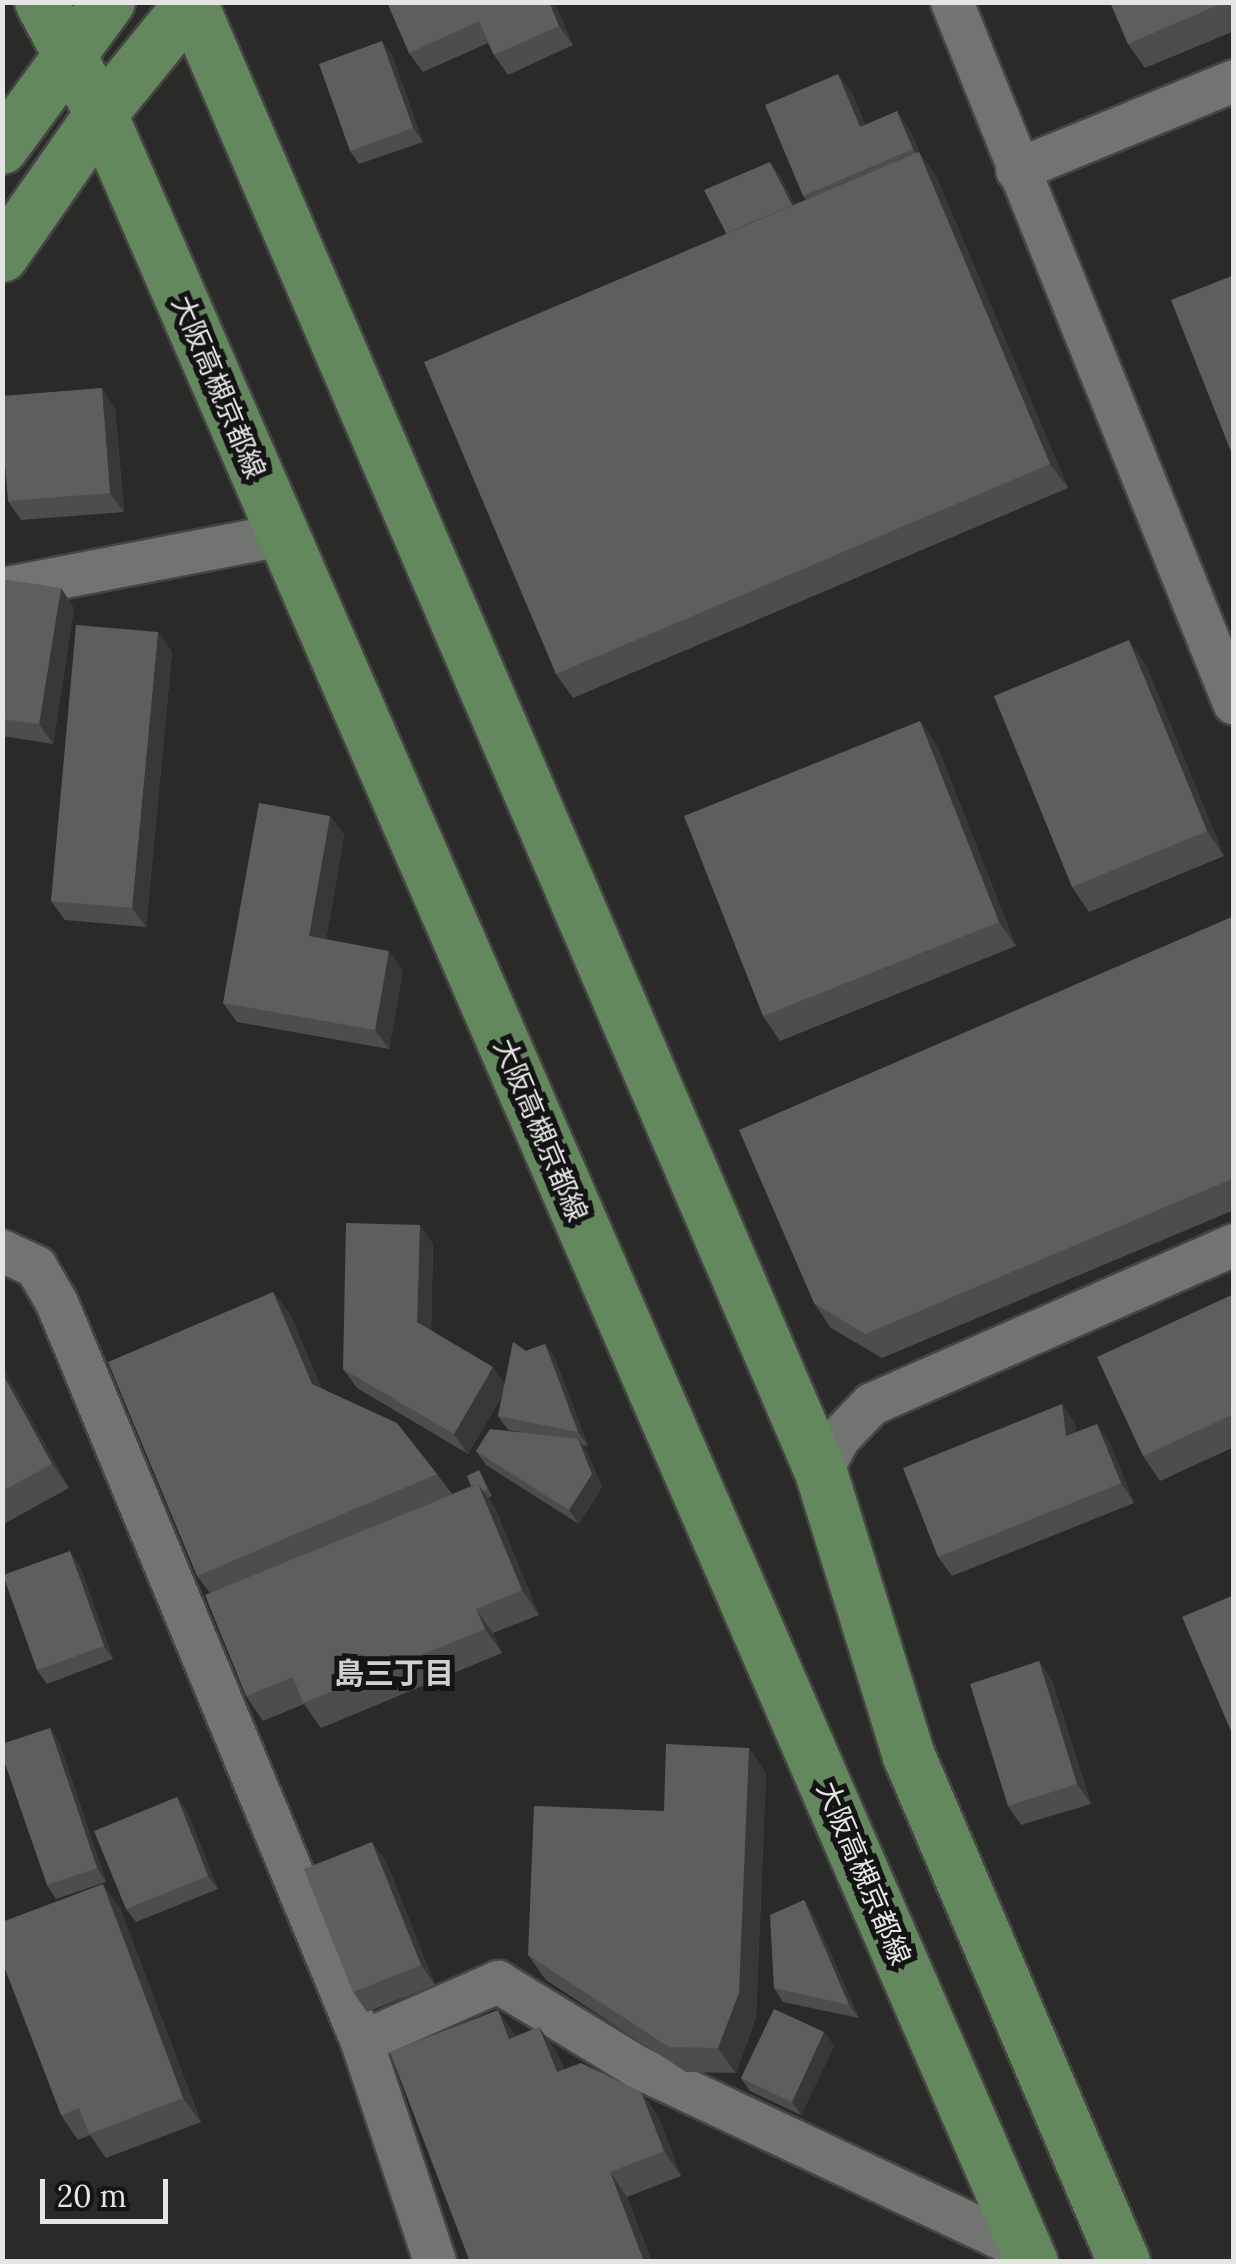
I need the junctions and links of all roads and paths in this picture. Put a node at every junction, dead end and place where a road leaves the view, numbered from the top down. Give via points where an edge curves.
1 (41, 2) edge
2 (109, 2) edge
3 (952, 2) edge
4 (192, 3) edge
5 (69, 53) junction
6 (1234, 81) edge
7 (101, 114) junction
8 (2, 148) edge
9 (1017, 170) junction
10 (2, 256) edge
11 (284, 535) junction
12 (2, 589) edge
13 (1234, 703) edge
14 (1234, 1245) edge
15 (2, 1251) edge
16 (821, 1472) junction
17 (362, 2042) junction
18 (1030, 2256) edge
19 (435, 2262) edge
20 (1124, 2262) edge

1 - 5 main road, 大阪高槻京都線
2 - 5 main road
3 - 9 street
4 - 7 main road
4 - 16 main road
5 - 7 main road, 大阪高槻京都線
5 - 8 main road
6 - 9 street
7 - 10 main road
7 - 11 main road, 大阪高槻京都線
9 - 13 street
11 - 12 street
11 - 18 main road, 大阪高槻京都線
14 - 16 street via 872,1404 840,1437
15 - 17 street via 36,1266 57,1302
16 - 20 main road via 909,1756
17 - 18 street via 498,1982 637,2067
17 - 19 street

